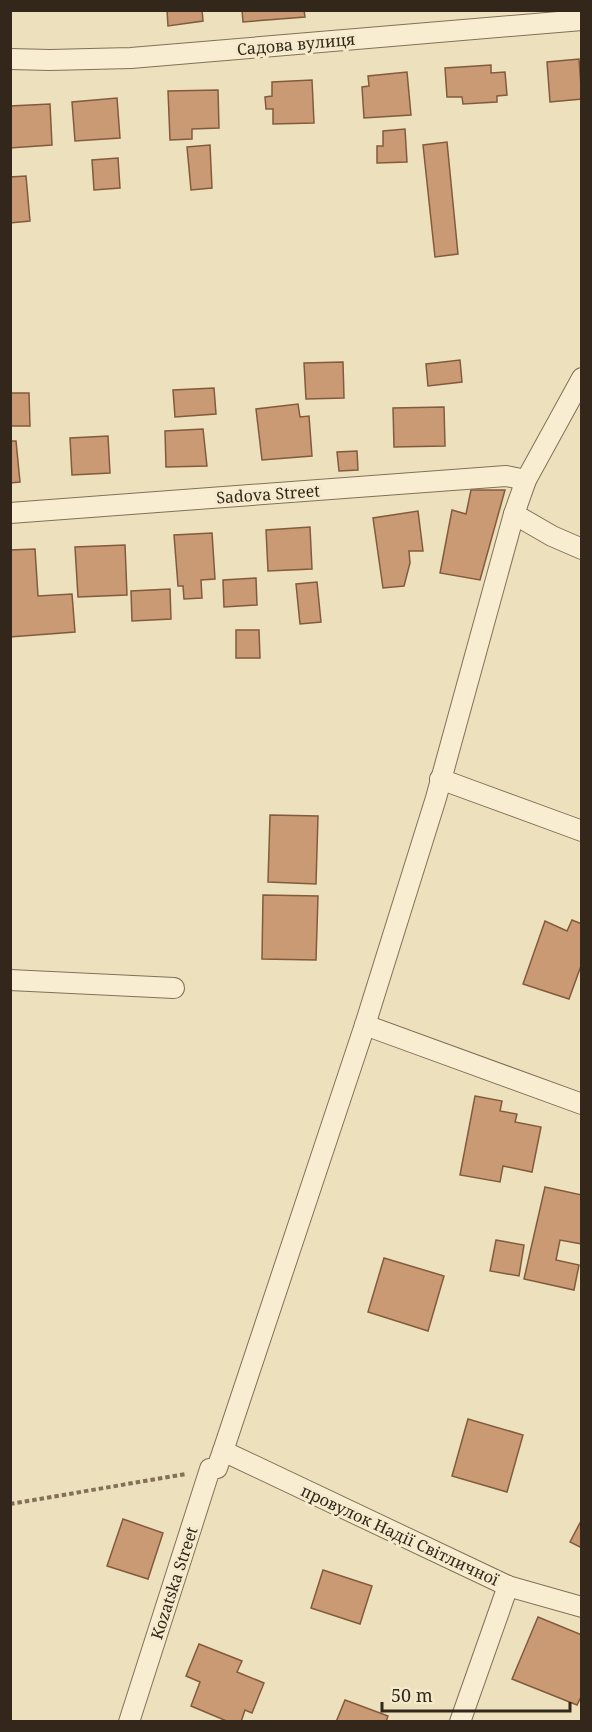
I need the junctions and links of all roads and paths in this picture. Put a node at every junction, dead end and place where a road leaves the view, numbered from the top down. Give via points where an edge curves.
1 (582, 20) edge
2 (10, 59) edge
3 (582, 378) edge
4 (526, 480) junction
5 (10, 513) edge
6 (514, 514) junction
7 (582, 549) edge
8 (440, 779) junction
9 (582, 831) edge
10 (10, 980) edge
11 (174, 988) dead end
12 (365, 1025) junction
13 (582, 1104) edge
14 (223, 1451) junction
15 (210, 1469) junction
16 (10, 1504) edge
17 (508, 1586) junction
18 (582, 1607) edge
19 (129, 1722) edge
20 (460, 1722) edge

1 - 2 street, Садова вулиця via 131,58
3 - 4 street
4 - 5 street, Sadova Street via 506,476
4 - 6 street
6 - 7 street
6 - 8 street
8 - 9 street
8 - 12 street
10 - 11 street
12 - 13 street
12 - 14 street
14 - 15 street, Kozatska Street via 217,1468
14 - 17 street, провулок Надії Світличної
15 - 16 path
15 - 19 street, Kozatska Street
17 - 18 street, провулок Надії Світличної
17 - 20 street

